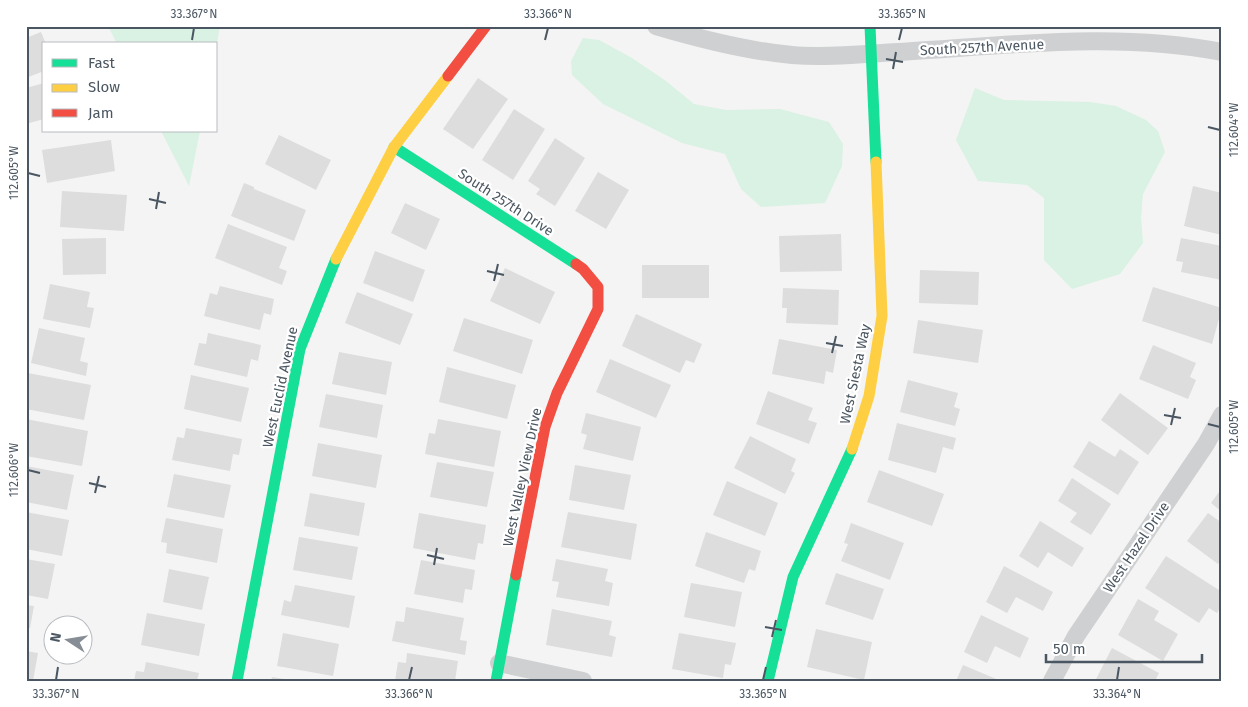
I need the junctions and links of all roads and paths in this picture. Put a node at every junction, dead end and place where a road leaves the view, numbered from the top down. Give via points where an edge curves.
1 (486, 26) edge
2 (656, 26) edge
3 (870, 26) edge
4 (1118, 34) edge
5 (1222, 52) edge
6 (872, 54) junction
7 (394, 147) junction
8 (598, 287) joint
9 (1222, 415) edge
10 (499, 663) junction
11 (238, 681) edge
12 (496, 681) edge
13 (582, 681) edge
14 (768, 681) edge
15 (1052, 681) edge

1 - 7 street, West Euclid Avenue
2 - 6 street, South 257th Avenue via 704,40 793,55
3 - 6 street, West Siesta Way
4 - 5 street, South 257th Avenue
4 - 6 street, South 257th Avenue
6 - 14 street, West Siesta Way via 882,316 876,360 855,442 810,533 793,579
7 - 8 street, South 257th Drive via 583,269
7 - 11 street, West Euclid Avenue via 330,270 300,349
8 - 10 street, West Valley View Drive via 598,309 557,393 545,427
9 - 15 street, West Hazel Drive via 1206,444 1076,636
10 - 12 street, West Valley View Drive
10 - 13 street

